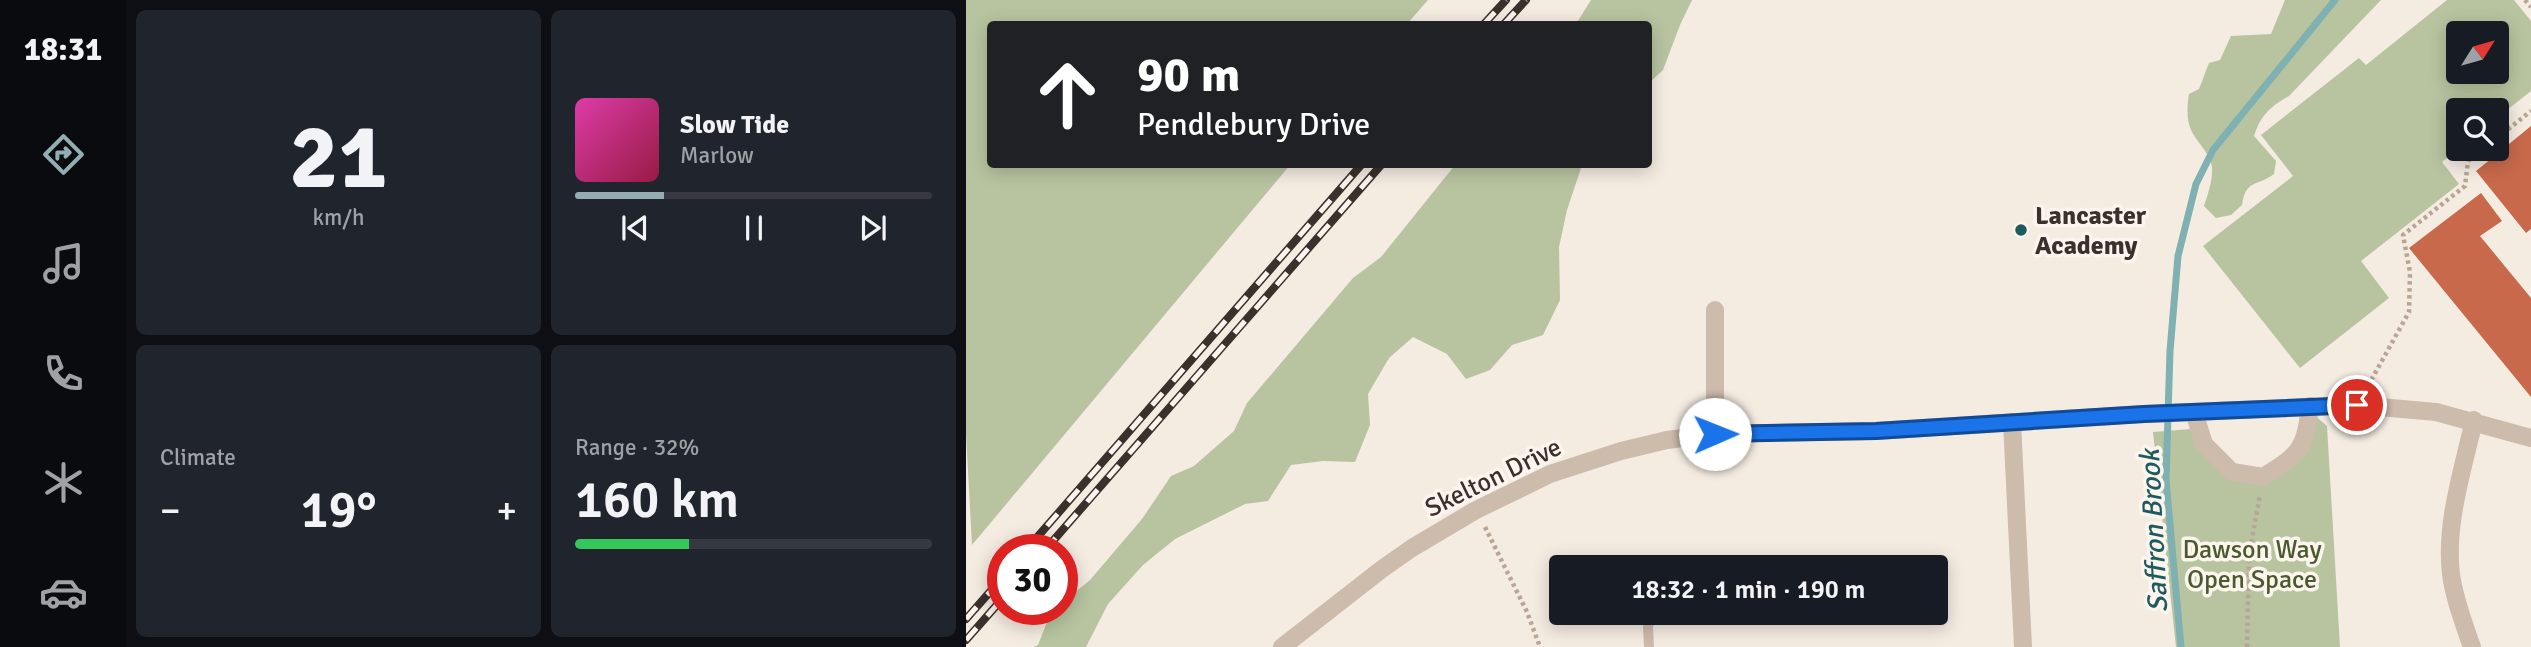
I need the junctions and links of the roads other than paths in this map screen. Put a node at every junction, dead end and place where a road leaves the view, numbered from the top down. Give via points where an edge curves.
1 (1715, 310) dead end
2 (2310, 406) junction
3 (2194, 412) junction
4 (2474, 420) junction
5 (2012, 422) junction
6 (1715, 434) junction
7 (2531, 438) edge
8 (1649, 625) edge
9 (1282, 647) edge
10 (1649, 647) edge
11 (2023, 647) edge
12 (2472, 647) edge

1 - 6 street
2 - 3 street, Skelton Drive
2 - 3 street via 2306,439 2289,461 2263,477 2232,472 2204,444
2 - 4 street, Skelton Drive via 2357,405
3 - 5 street, Skelton Drive
4 - 7 street, Skelton Drive
4 - 12 street via 2450,542 2451,577
5 - 6 street, Skelton Drive via 1876,431
5 - 11 street
6 - 9 street, Skelton Drive via 1621,451 1550,474 1476,510 1382,569
8 - 10 lane

